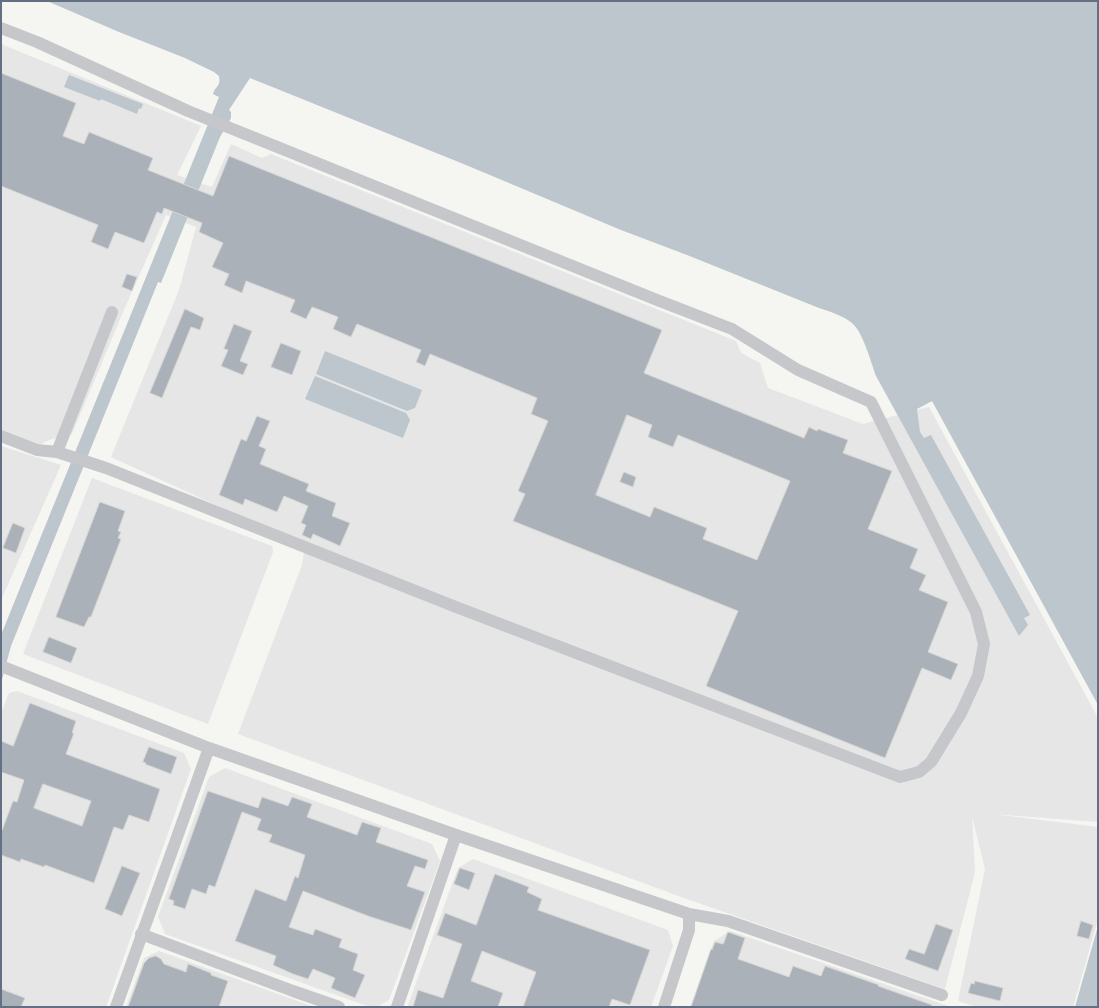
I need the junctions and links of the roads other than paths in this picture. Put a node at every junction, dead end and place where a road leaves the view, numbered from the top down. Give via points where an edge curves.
1 (1, 28) edge
2 (112, 312) dead end
3 (1, 436) edge
4 (57, 452) junction
5 (4, 667) edge
6 (209, 748) junction
7 (456, 835) junction
8 (689, 914) junction
9 (141, 934) junction
10 (942, 995) dead end
11 (116, 1007) edge
12 (339, 1007) edge
13 (397, 1007) edge
14 (664, 1007) edge

1 - 4 street via 238,132 732,329 798,370 871,402 976,612 984,644 978,676 961,713 931,762 918,772 900,777 465,611 106,468
2 - 4 street
3 - 4 street via 37,450
5 - 6 street
6 - 7 street
6 - 9 street
7 - 8 street
7 - 13 street
8 - 10 street via 728,921
8 - 14 street via 689,930
9 - 11 street
9 - 12 street

